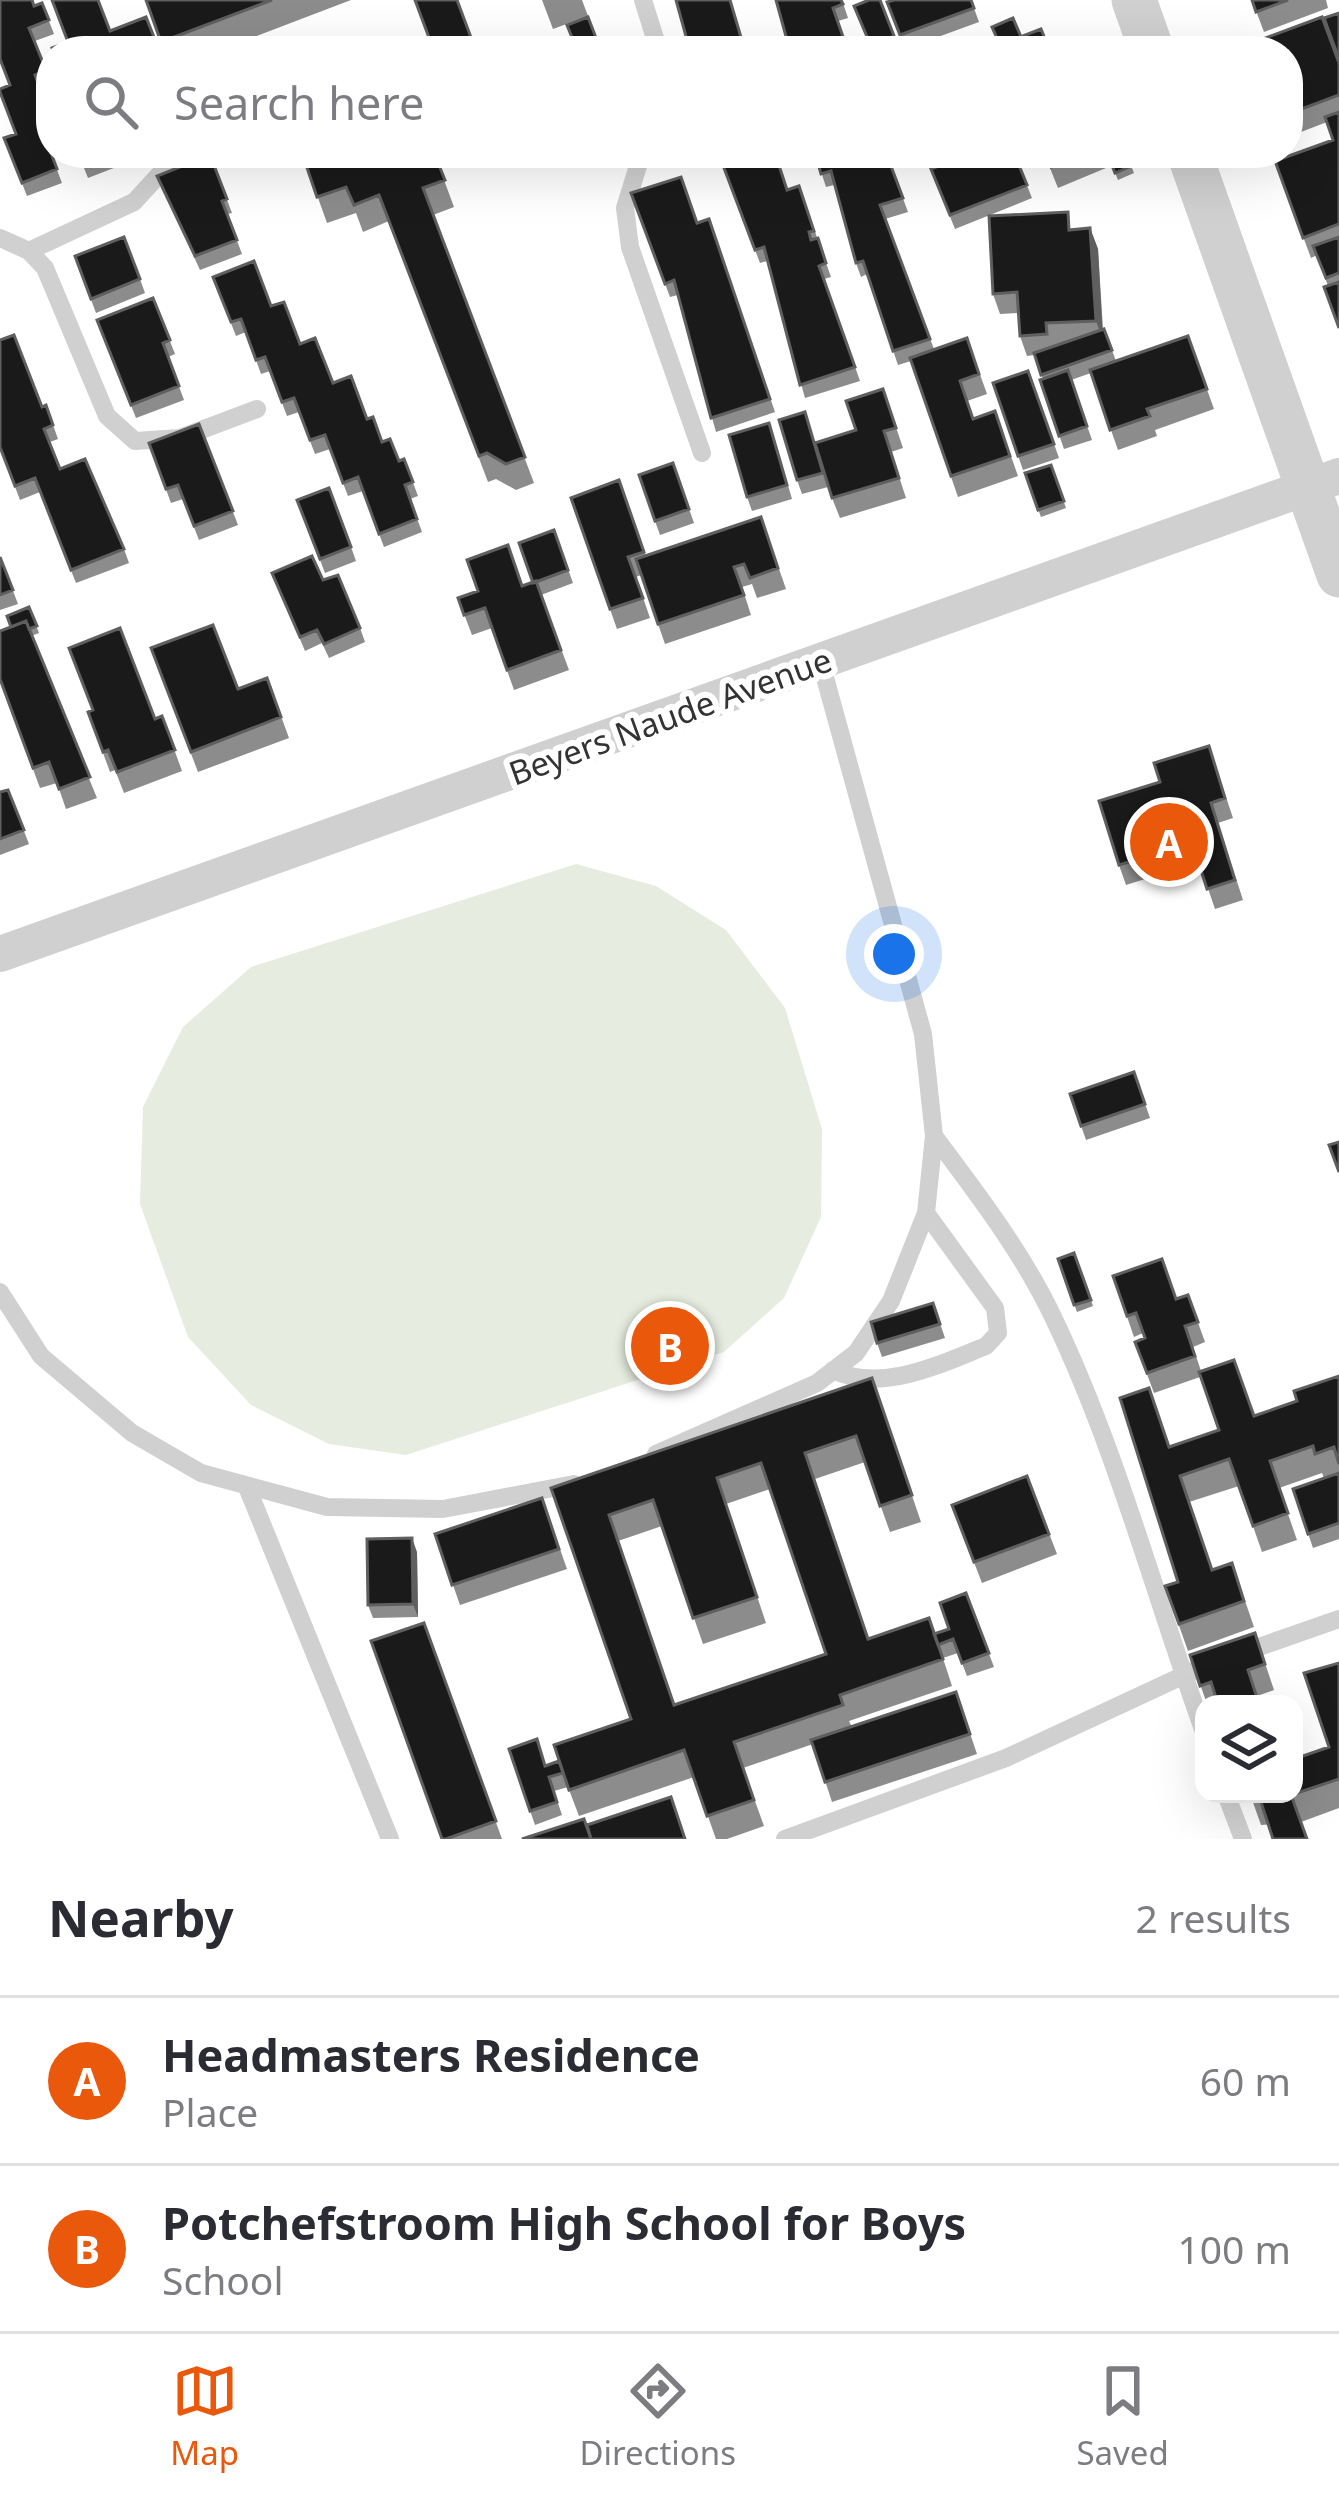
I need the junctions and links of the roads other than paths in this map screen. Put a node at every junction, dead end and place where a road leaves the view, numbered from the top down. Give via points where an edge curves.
1 (643, 0) edge
2 (1134, 0) edge
3 (654, 36) edge
4 (1147, 36) edge
5 (165, 168) edge
6 (637, 168) edge
7 (1195, 168) edge
8 (0, 238) edge
9 (29, 250) junction
10 (257, 409) dead end
11 (703, 453) dead end
12 (1324, 481) edge
13 (1339, 575) edge
14 (821, 663) junction
15 (0, 954) edge
16 (934, 1136) junction
17 (926, 1213) junction
18 (0, 1292) edge
19 (833, 1370) junction
20 (644, 1460) edge
21 (600, 1479) edge
22 (247, 1487) junction
23 (1339, 1619) edge
24 (1183, 1674) junction
25 (1195, 1707) edge
26 (1229, 1803) edge
27 (390, 1839) edge
28 (785, 1839) edge
29 (1243, 1839) edge

1 - 3 lane
2 - 4 street
5 - 9 lane via 134,202
6 - 11 lane via 625,208 630,247
7 - 12 street
8 - 9 lane
9 - 10 lane via 56,292 115,428 149,444
12 - 13 street
12 - 14 street, Beyers Naude Avenue
14 - 15 street, Beyers Naude Avenue
14 - 16 lane via 923,1034
16 - 17 lane
16 - 24 lane via 1053,1316
17 - 19 lane via 891,1301 856,1353
17 - 19 lane via 994,1308 998,1334 974,1351 878,1382
18 - 22 lane via 41,1356 132,1433 201,1473
19 - 20 lane
21 - 22 lane via 443,1509 327,1507
22 - 27 lane
23 - 24 lane
24 - 25 lane
24 - 28 lane via 1006,1758
26 - 29 lane

